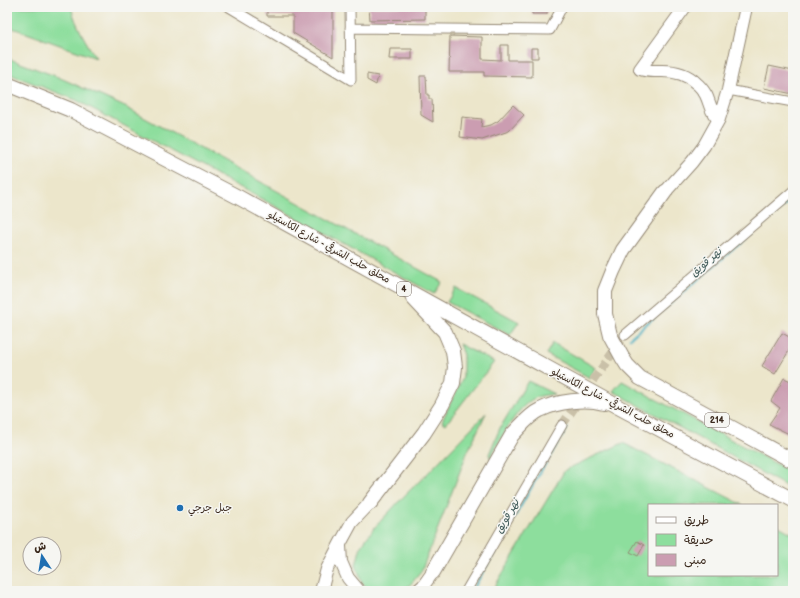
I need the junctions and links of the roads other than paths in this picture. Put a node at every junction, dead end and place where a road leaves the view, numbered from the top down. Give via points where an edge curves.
1 (229, 7) edge
2 (350, 7) edge
3 (562, 7) edge
4 (684, 7) edge
5 (746, 7) edge
6 (350, 28) junction
7 (7, 84) edge
8 (728, 90) junction
9 (793, 102) edge
10 (719, 119) junction
11 (793, 191) edge
12 (665, 192) joint
13 (405, 289) junction
14 (625, 335) tunnel mouth
15 (622, 409) junction
16 (562, 425) tunnel mouth
17 (793, 461) edge
18 (793, 500) edge
19 (370, 502) joint
20 (340, 544) junction
21 (433, 572) junction
22 (321, 591) edge
23 (359, 591) edge
24 (417, 591) edge
25 (425, 591) edge
26 (466, 591) edge

1 - 6 street via 351,80
2 - 6 street
3 - 6 street via 550,30
4 - 10 main road via 640,69 676,72 688,76 702,88 712,111
5 - 8 main road
7 - 13 highway, محلق حلب الشرقي - شارع الكاستيلو / 4 via 78,114 238,197
8 - 9 street
8 - 10 main road
10 - 12 main road via 704,146
11 - 14 street
12 - 17 highway, 214 via 623,250 605,291 605,314 610,335 627,365 640,378
13 - 15 highway, محلق حلب الشرقي - شارع الكاستيلو / 4
13 - 19 highway via 445,332 453,351 453,383 424,433
15 - 18 highway, محلق حلب الشرقي - شارع الكاستيلو / 4
15 - 21 highway via 584,400 553,404 526,420 512,435
16 - 26 street
19 - 20 main road via 352,522
20 - 22 main road via 327,569
20 - 23 main road via 341,562 348,578
21 - 24 main road
21 - 25 main road

